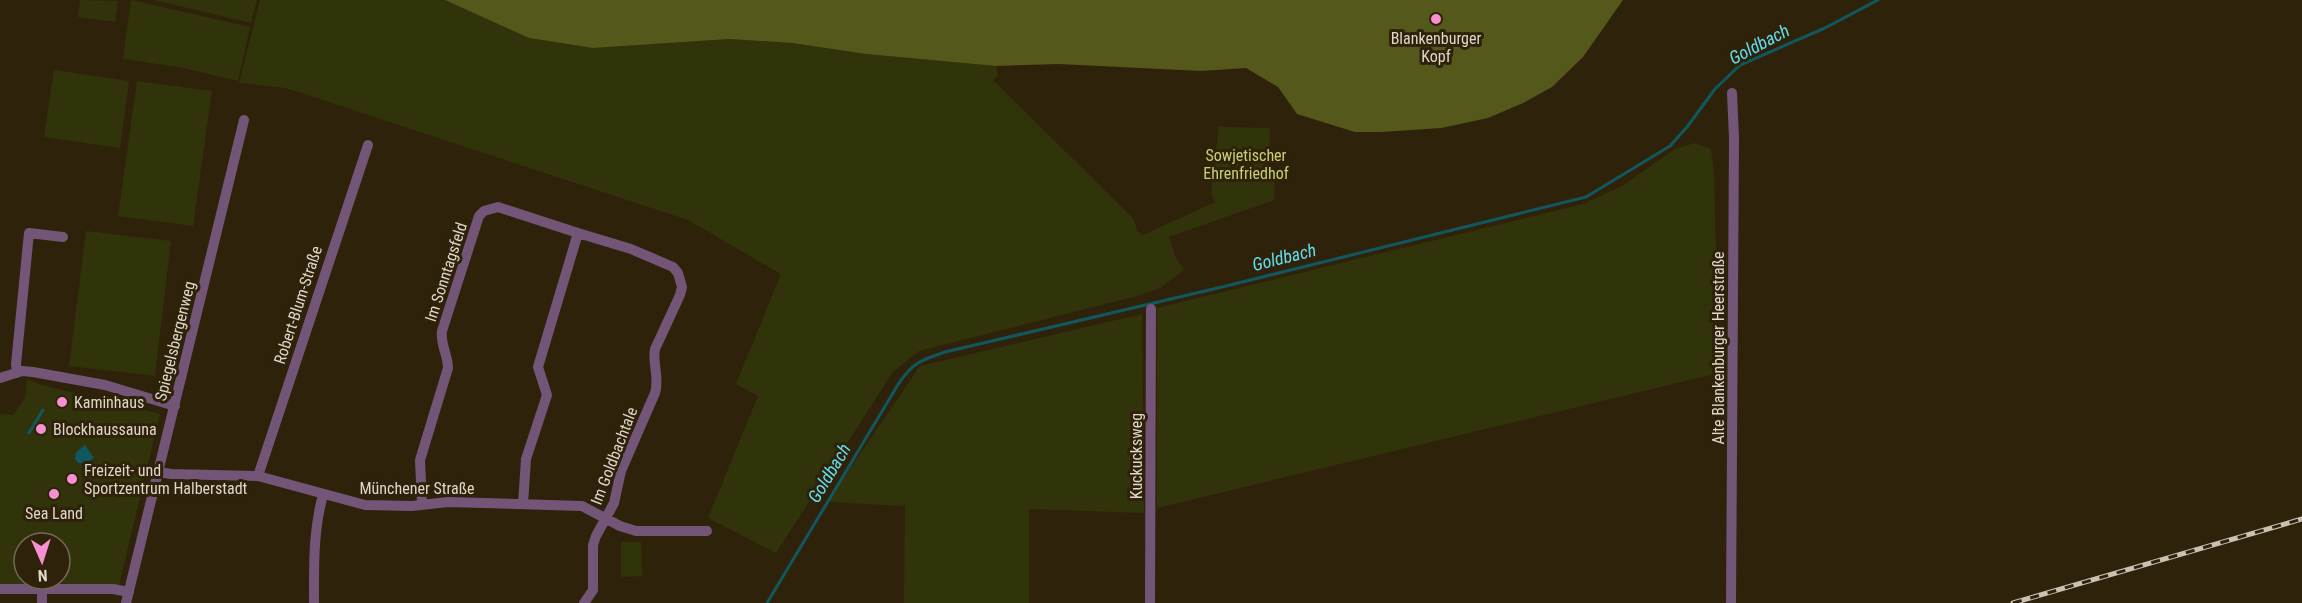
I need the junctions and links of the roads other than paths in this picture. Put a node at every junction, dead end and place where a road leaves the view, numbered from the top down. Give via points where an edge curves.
1 (1732, 93) dead end
2 (244, 120) dead end
3 (368, 145) dead end
4 (578, 233) junction
5 (63, 237) dead end
6 (1151, 309) dead end
7 (17, 373) junction
8 (0, 378) edge
9 (175, 406) junction
10 (158, 471) junction
11 (258, 476) junction
12 (323, 495) junction
13 (422, 504) junction
14 (523, 504) junction
15 (605, 519) junction
16 (707, 531) dead end
17 (72, 590) edge
18 (127, 598) edge
19 (314, 603) edge
20 (584, 603) edge
21 (1150, 603) edge
22 (1731, 603) edge

1 - 22 street, Alte Blankenburger Heerstraße
2 - 9 street, Spiegelsbergenweg
3 - 11 street, Robert-Blum-Straße
4 - 13 street, Im Sonntagsfeld via 498,207 479,216 441,337 448,368 420,460
4 - 14 street via 538,367 547,395 526,459
4 - 15 street, Im Goldbachtale via 673,267 682,287 655,349 658,384
5 - 7 street via 29,233
6 - 21 street, Kuckucksweg
7 - 8 street
7 - 9 street via 26,371 105,385
9 - 10 street, Spiegelsbergenweg
10 - 11 street, Münchener Straße
10 - 18 street, Spiegelsbergenweg
11 - 12 street, Münchener Straße
12 - 13 street, Münchener Straße via 365,505
12 - 19 street via 314,537
13 - 14 street, Münchener Straße
14 - 15 street, Münchener Straße via 582,506
15 - 16 street, Im Goldbachtale via 636,531
15 - 20 street via 592,545 592,590
17 - 18 street via 113,589

